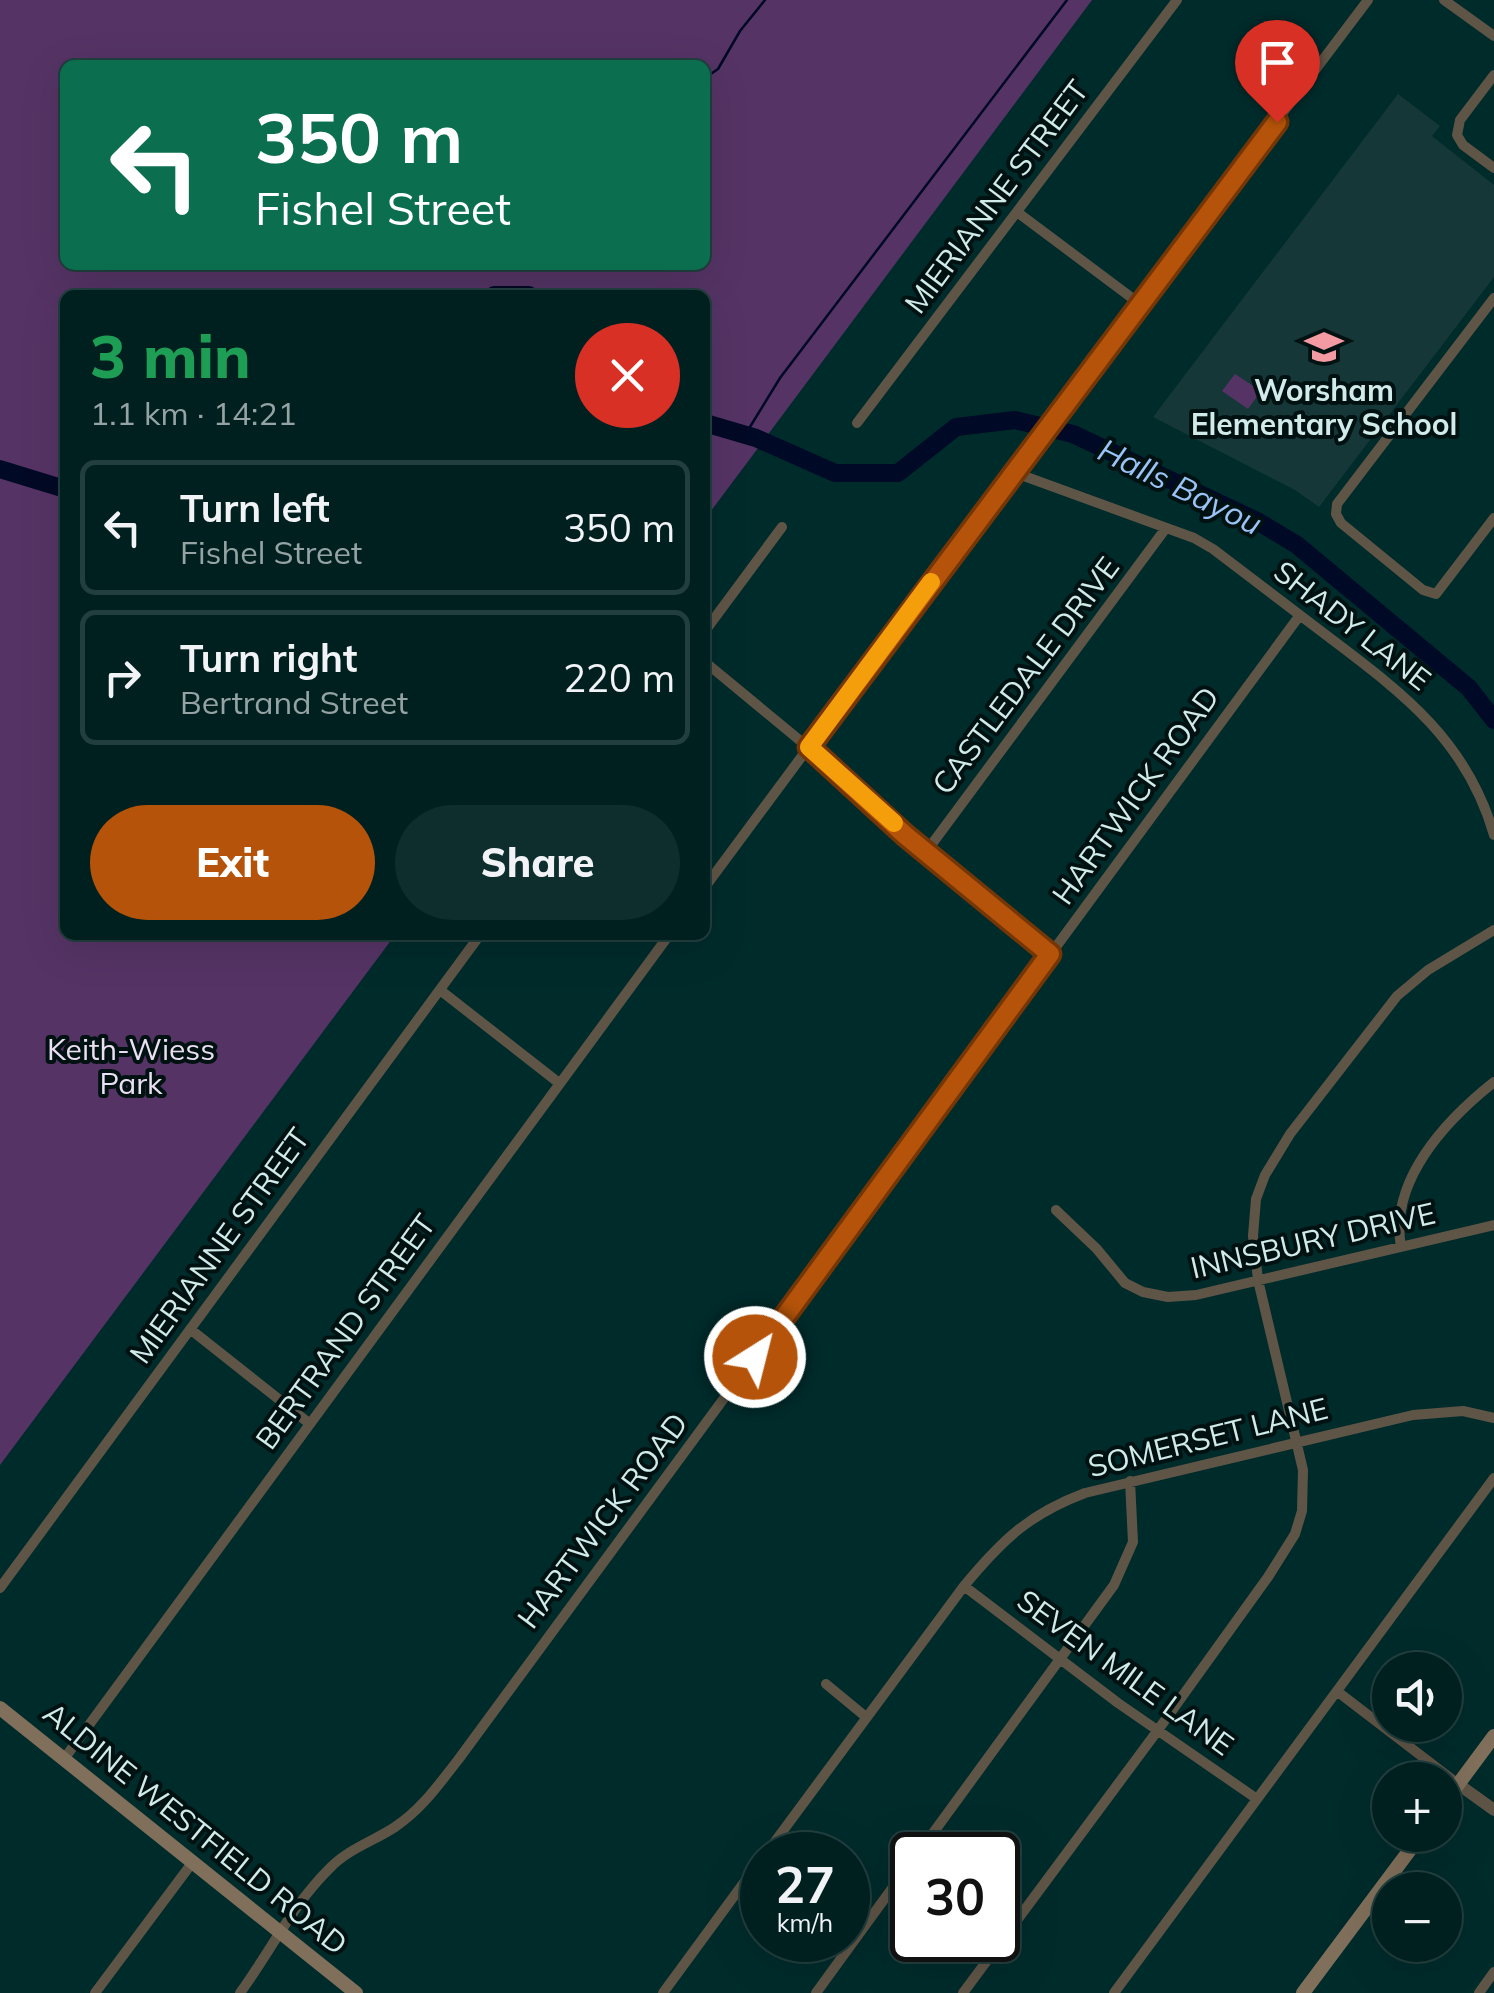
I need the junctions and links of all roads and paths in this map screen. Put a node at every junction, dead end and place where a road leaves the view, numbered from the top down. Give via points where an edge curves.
1 (1177, 0) edge
2 (1368, 0) edge
3 (1444, 0) edge
4 (1494, 36) edge
5 (1494, 75) edge
6 (1494, 168) edge
7 (1017, 212) junction
8 (1494, 298) edge
9 (1140, 304) junction
10 (857, 424) dead end
11 (1016, 467) junction
12 (1494, 518) edge
13 (782, 526) dead end
14 (1166, 528) junction
15 (1300, 615) junction
16 (710, 624) edge
17 (710, 666) edge
18 (809, 747) junction
19 (1494, 834) edge
20 (926, 852) junction
21 (710, 880) edge
22 (1494, 930) edge
23 (476, 940) edge
24 (666, 940) edge
25 (1050, 954) junction
26 (440, 990) junction
27 (1494, 1082) edge
28 (559, 1083) junction
29 (1056, 1210) dead end
30 (1494, 1226) edge
31 (1401, 1247) junction
32 (1258, 1280) junction
33 (190, 1329) junction
34 (1494, 1418) edge
35 (310, 1424) junction
36 (1298, 1442) junction
37 (1494, 1478) edge
38 (1130, 1482) junction
39 (964, 1586) junction
40 (0, 1588) edge
41 (1061, 1659) junction
42 (826, 1684) dead end
43 (1338, 1692) junction
44 (0, 1708) edge
45 (866, 1717) junction
46 (1158, 1730) junction
47 (1494, 1736) edge
48 (64, 1759) junction
49 (1429, 1762) edge
50 (1462, 1779) edge
51 (1462, 1787) edge
52 (1258, 1800) junction
53 (1494, 1810) edge
54 (782, 1832) edge
55 (934, 1832) edge
56 (1407, 1852) edge
57 (192, 1863) junction
58 (740, 1889) edge
59 (890, 1892) edge
60 (280, 1933) junction
61 (1494, 1972) edge
62 (95, 1993) edge
63 (240, 1993) edge
64 (356, 1993) edge
65 (663, 1993) edge
66 (816, 1993) edge
67 (962, 1993) edge
68 (1114, 1993) edge
69 (1303, 1993) edge
70 (1479, 1993) edge

1 - 7 street, MIERIANNE STREET
2 - 9 street
3 - 4 street
5 - 6 street via 1460,120 1457,136
7 - 9 street
7 - 10 street, MIERIANNE STREET
8 - 12 street via 1342,497 1336,514 1436,594
9 - 11 street
11 - 14 street, SHADY LANE
11 - 18 street
13 - 16 street
14 - 15 street, SHADY LANE via 1213,549
14 - 20 street, CASTLEDALE DRIVE
15 - 19 street, SHADY LANE via 1391,684 1438,730 1461,758
15 - 25 street, HARTWICK ROAD
17 - 18 street
18 - 20 street
18 - 21 street
20 - 25 street
22 - 32 street via 1397,996 1290,1134 1256,1199
23 - 26 street, MIERIANNE STREET
24 - 28 street, BERTRAND STREET
25 - 60 street, HARTWICK ROAD via 432,1794 405,1820 333,1864
26 - 28 street
26 - 33 street, MIERIANNE STREET
27 - 31 street via 1412,1174 1399,1214
28 - 35 street, BERTRAND STREET
29 - 32 street, INNSBURY DRIVE via 1126,1283 1143,1292 1184,1296
30 - 31 street, INNSBURY DRIVE
31 - 32 street, INNSBURY DRIVE
32 - 36 street
33 - 35 street
33 - 40 street, MIERIANNE STREET
34 - 36 street, SOMERSET LANE via 1464,1411 1413,1415
35 - 48 street, BERTRAND STREET
36 - 38 street, SOMERSET LANE
36 - 46 street via 1304,1489 1294,1534
37 - 43 street
38 - 39 street, SOMERSET LANE via 1085,1492 1036,1515 998,1544
38 - 41 street via 1130,1553
39 - 41 street, SEVEN MILE LANE
39 - 45 street, SOMERSET LANE
41 - 46 street, SEVEN MILE LANE
41 - 55 street
42 - 45 street
43 - 49 street
43 - 52 street
44 - 48 main road, ALDINE WESTFIELD ROAD
45 - 54 street, SOMERSET LANE
46 - 52 street, SEVEN MILE LANE
46 - 67 street
47 - 50 main road
48 - 57 main road, ALDINE WESTFIELD ROAD
51 - 53 street
52 - 68 street
56 - 69 main road
57 - 60 main road, ALDINE WESTFIELD ROAD
57 - 62 street
58 - 65 street, SOMERSET LANE
59 - 66 street
60 - 63 street, HARTWICK ROAD
60 - 64 main road, ALDINE WESTFIELD ROAD
61 - 70 street

